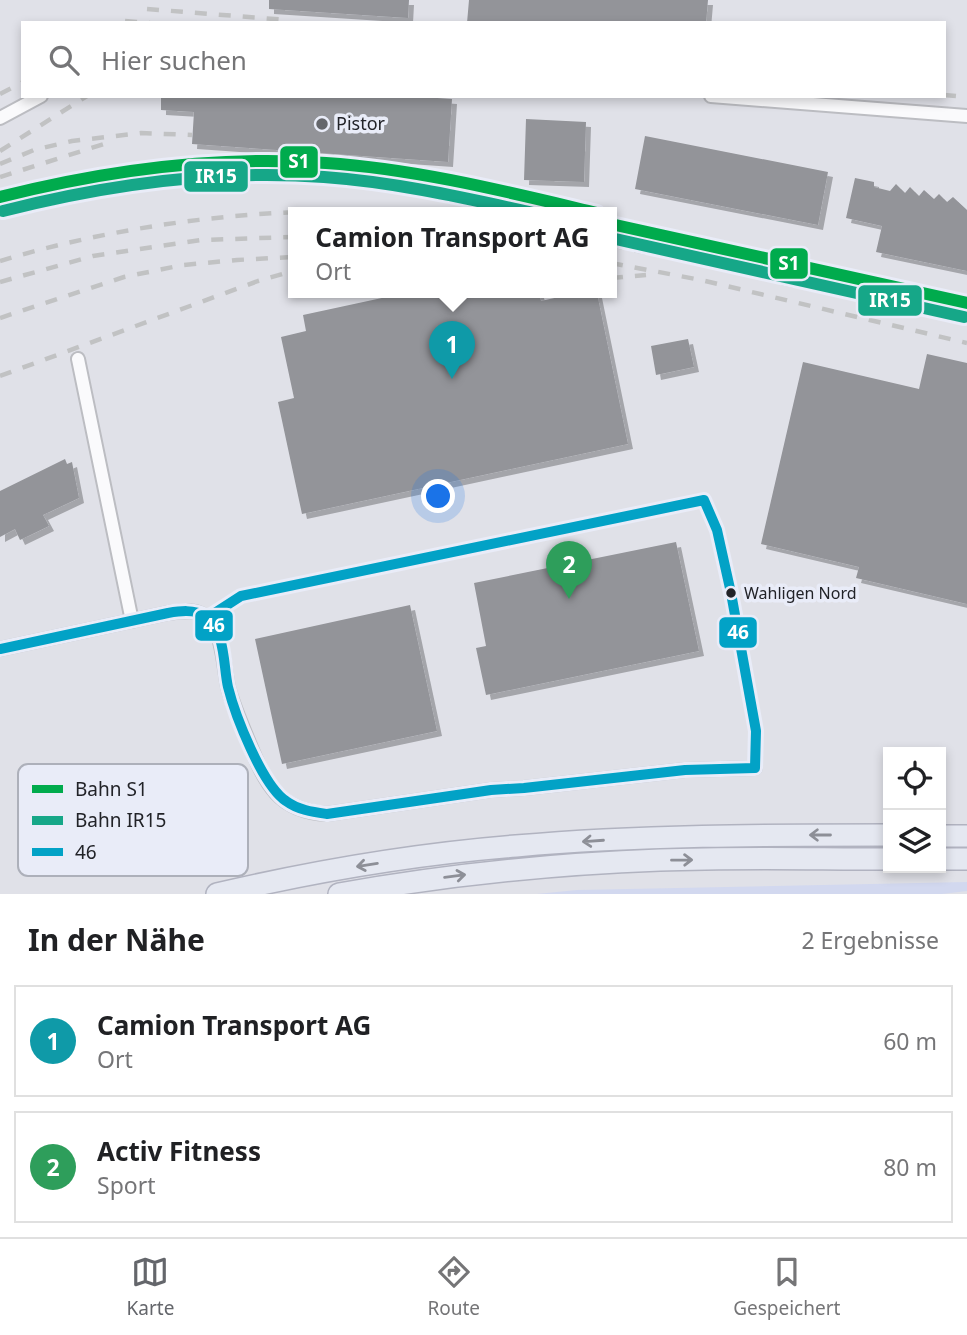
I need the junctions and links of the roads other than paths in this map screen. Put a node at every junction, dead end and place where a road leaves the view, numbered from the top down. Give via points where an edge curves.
1 (37, 98) edge
2 (737, 98) edge
3 (967, 116) edge
4 (0, 118) edge
5 (78, 359) dead end
6 (132, 621) junction
7 (0, 649) edge
8 (755, 768) dead end
9 (883, 835) edge
10 (946, 836) edge
11 (967, 836) edge
12 (883, 859) edge
13 (946, 859) edge
14 (967, 859) edge
15 (217, 894) edge
16 (339, 894) edge

1 - 4 street
2 - 3 street
5 - 6 street
6 - 7 street
6 - 8 street via 187,610 207,618 220,645 236,711 265,780 282,800 304,811 327,814 491,790
9 -> 15 highway via 654,837 516,846 365,865
10 - 11 highway
16 -> 12 highway via 473,874 660,860
13 - 14 highway

